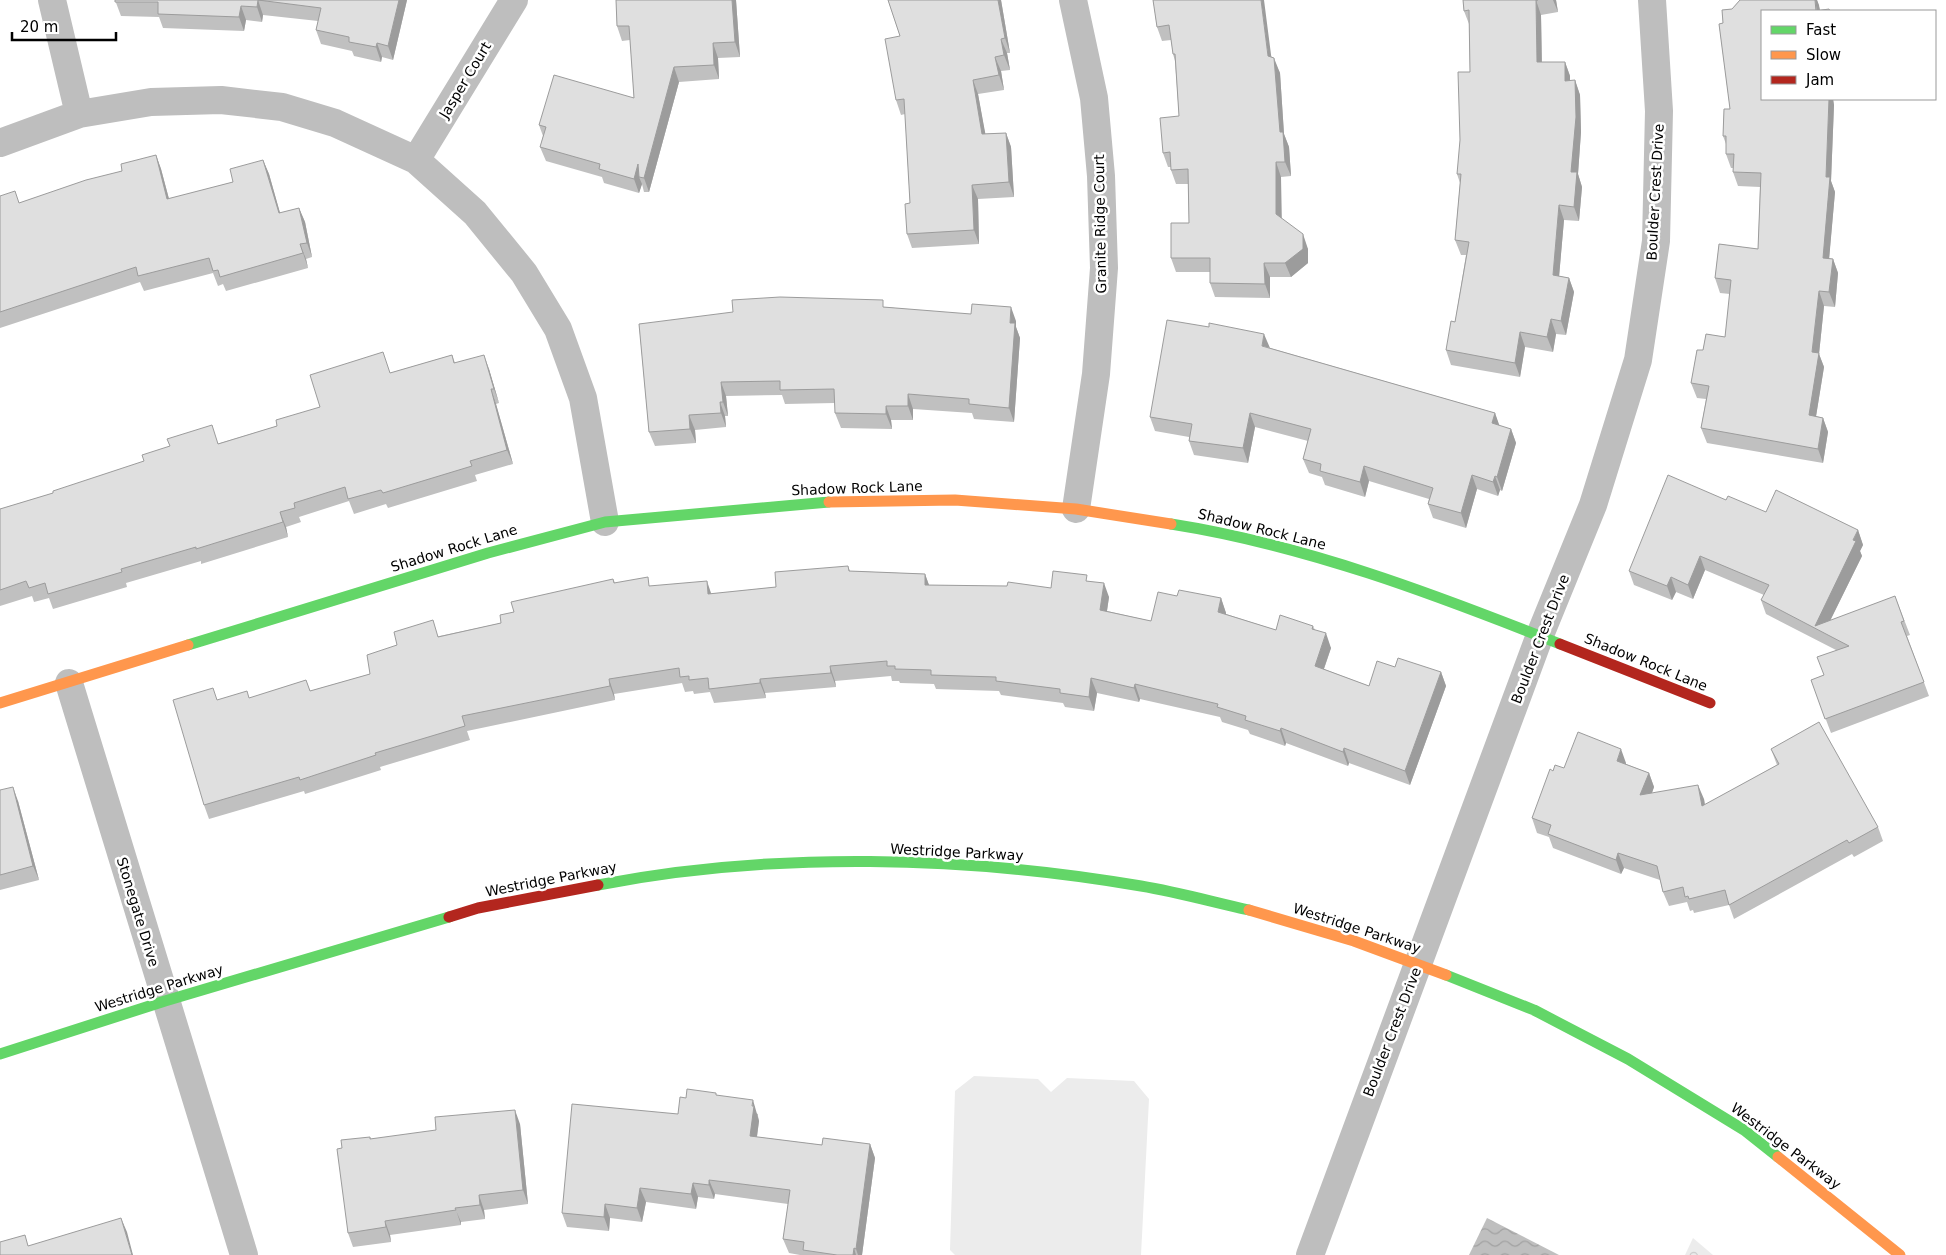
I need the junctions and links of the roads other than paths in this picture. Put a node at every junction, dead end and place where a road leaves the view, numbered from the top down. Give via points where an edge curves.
1 (52, 0) edge
2 (514, 0) edge
3 (1074, 0) edge
4 (1652, 0) edge
5 (80, 114) junction
6 (0, 143) edge
7 (416, 160) junction
8 (1076, 509) junction
9 (605, 522) junction
10 (1540, 635) junction
11 (69, 683) junction
12 (0, 703) edge
13 (1710, 703) dead end
14 (1418, 964) junction
15 (165, 1002) junction
16 (0, 1054) edge
17 (244, 1255) edge
18 (1310, 1255) edge
19 (1900, 1255) edge

1 - 5 street
2 - 7 street, Jasper Court
3 - 8 street, Granite Ridge Court via 1094,98 1102,176 1104,268 1096,374
4 - 10 street, Boulder Crest Drive via 1659,111 1656,232 1638,360 1593,505
5 - 6 street
5 - 7 street via 150,102 221,100 282,106 335,123
7 - 9 street via 475,213 524,273 558,329 583,398
8 - 9 street, Shadow Rock Lane via 956,500 838,501
8 - 10 street, Shadow Rock Lane via 1208,530 1305,555 1388,579
9 - 11 street, Shadow Rock Lane via 478,556
10 - 13 street, Shadow Rock Lane
10 - 14 street, Boulder Crest Drive
11 - 12 street, Shadow Rock Lane
11 - 15 street, Stonegate Drive
14 - 15 street, Westridge Parkway via 1261,913 1142,886 994,866 820,861 653,874 478,908
14 - 18 street, Boulder Crest Drive
14 - 19 street, Westridge Parkway via 1534,1010 1628,1059 1744,1130
15 - 16 street, Westridge Parkway
15 - 17 street, Stonegate Drive

